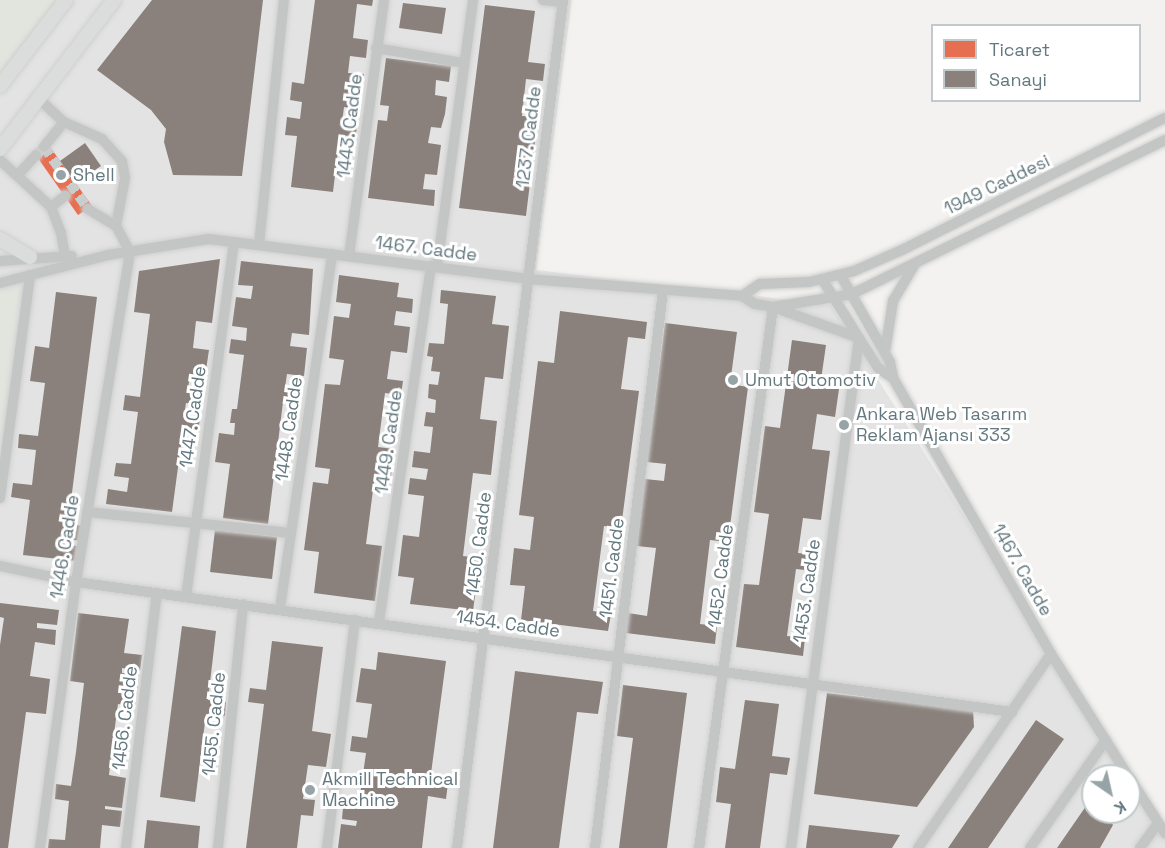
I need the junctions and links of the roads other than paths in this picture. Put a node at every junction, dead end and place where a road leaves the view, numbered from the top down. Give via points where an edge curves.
1 (66, 0) edge
2 (114, 0) edge
3 (284, 0) edge
4 (384, 0) edge
5 (473, 0) edge
6 (543, 0) edge
7 (563, 1) edge
8 (376, 48) junction
9 (464, 63) junction
10 (0, 86) edge
11 (39, 99) junction
12 (1165, 118) edge
13 (64, 122) junction
14 (1165, 140) edge
15 (0, 149) edge
16 (0, 160) edge
17 (18, 175) junction
18 (65, 196) dead end
19 (51, 207) junction
20 (88, 209) tunnel mouth
21 (116, 226) junction
22 (0, 239) edge
23 (234, 242) junction
24 (259, 245) junction
25 (130, 252) junction
26 (332, 254) junction
27 (108, 255) junction
28 (65, 256) junction
29 (350, 256) junction
30 (30, 257) junction
31 (0, 261) edge
32 (916, 262) junction
33 (434, 267) junction
34 (30, 275) junction
35 (841, 276) junction
36 (528, 279) junction
37 (822, 279) junction
38 (0, 283) edge
39 (663, 291) junction
40 (852, 294) junction
41 (742, 296) junction
42 (835, 299) junction
43 (773, 307) junction
44 (859, 338) junction
45 (885, 352) junction
46 (893, 378) junction
47 (0, 498) edge
48 (87, 512) junction
49 (196, 522) junction
50 (291, 533) junction
51 (0, 566) edge
52 (76, 582) junction
53 (157, 593) junction
54 (186, 597) junction
55 (243, 604) junction
56 (280, 608) junction
57 (356, 620) junction
58 (379, 622) junction
59 (485, 637) junction
60 (1051, 654) junction
61 (617, 656) junction
62 (725, 670) junction
63 (811, 682) junction
64 (1012, 712) junction
65 (1106, 740) junction
66 (1121, 764) edge
67 (1141, 795) edge
68 (1158, 823) junction
69 (1165, 833) edge
70 (40, 848) edge
71 (126, 848) edge
72 (218, 848) edge
73 (327, 848) edge
74 (457, 848) edge
75 (595, 848) edge
76 (699, 848) edge
77 (791, 848) edge
78 (918, 848) edge
79 (1030, 848) edge
80 (1140, 848) edge

1 - 10 main road
2 - 11 main road
3 - 24 street
4 - 8 street, 1443. Cadde
5 - 9 street, 1449. Cadde
6 - 7 street
7 - 36 street, 1237. Cadde
8 - 9 street
8 - 29 street, 1443. Cadde
9 - 33 street, 1449. Cadde
11 - 13 street
11 - 15 main road
12 - 35 street, 1949 Caddesi via 902,250
13 - 17 street
13 - 21 street via 102,139 122,161 125,177
14 - 32 street, 1949 Caddesi
16 - 17 street
17 - 19 street
18 - 19 street
19 - 28 street
20 - 21 street
21 - 25 street
22 - 30 main road
23 - 24 street, 1467. Cadde
23 - 25 street, 1467. Cadde via 209,240
23 - 49 street, 1447. Cadde
24 - 26 street, 1467. Cadde
25 - 27 street, 1467. Cadde
25 - 48 street, 1446. Cadde
26 - 29 street, 1467. Cadde
26 - 50 street, 1448. Cadde
27 - 28 street, 1467. Cadde
27 - 34 street, 1467. Cadde
28 - 30 street, 1467. Cadde
29 - 33 street, 1467. Cadde
30 - 31 street, 1467. Cadde
32 - 40 street, 1949 Caddesi
32 - 45 street via 893,301
33 - 36 street, 1467. Cadde
33 - 58 street, 1449. Cadde
34 - 38 street, 1467. Cadde
34 - 47 street
35 - 37 street, 1467. Cadde
35 - 40 street, 1467. Cadde
36 - 39 street, 1467. Cadde
36 - 59 street, 1450. Cadde
37 - 41 street, 1467. Cadde via 760,284
37 - 42 street, 1467. Cadde
39 - 41 street, 1467. Cadde
39 - 61 street, 1451. Cadde
40 - 42 street, 1467. Cadde
40 - 45 street, 1467. Cadde
41 - 43 street, 1467. Cadde via 755,304
42 - 43 street, 1467. Cadde
42 - 44 street, 1467. Cadde
43 - 44 street
43 - 62 street, 1452. Cadde
44 - 46 street, 1467. Cadde via 878,368
44 - 63 street, 1453. Cadde
45 - 46 street, 1467. Cadde
46 - 60 street, 1467. Cadde
48 - 49 street
48 - 52 street, 1446. Cadde
49 - 50 street
49 - 54 street, 1447. Cadde
50 - 56 street, 1448. Cadde
51 - 52 street, 1454. Cadde
52 - 53 street, 1454. Cadde
52 - 70 street, 1446. Cadde
53 - 54 street, 1454. Cadde
53 - 71 street, 1456. Cadde
54 - 55 street, 1454. Cadde
55 - 56 street, 1454. Cadde
55 - 72 street, 1455. Cadde
56 - 57 street, 1454. Cadde
57 - 58 street, 1454. Cadde
57 - 73 street
58 - 59 street, 1454. Cadde
59 - 61 street, 1454. Cadde
59 - 74 street, 1450. Cadde
60 - 64 street
60 - 65 street, 1467. Cadde
61 - 62 street, 1454. Cadde
61 - 75 street, 1451. Cadde
62 - 63 street, 1454. Cadde
62 - 76 street, 1452. Cadde
63 - 64 street, 1454. Cadde
63 - 77 street, 1453. Cadde
64 - 78 street
65 - 66 street, 1467. Cadde
65 - 79 street
67 - 68 street, 1467. Cadde
68 - 69 street, 1467. Cadde
68 - 80 street

